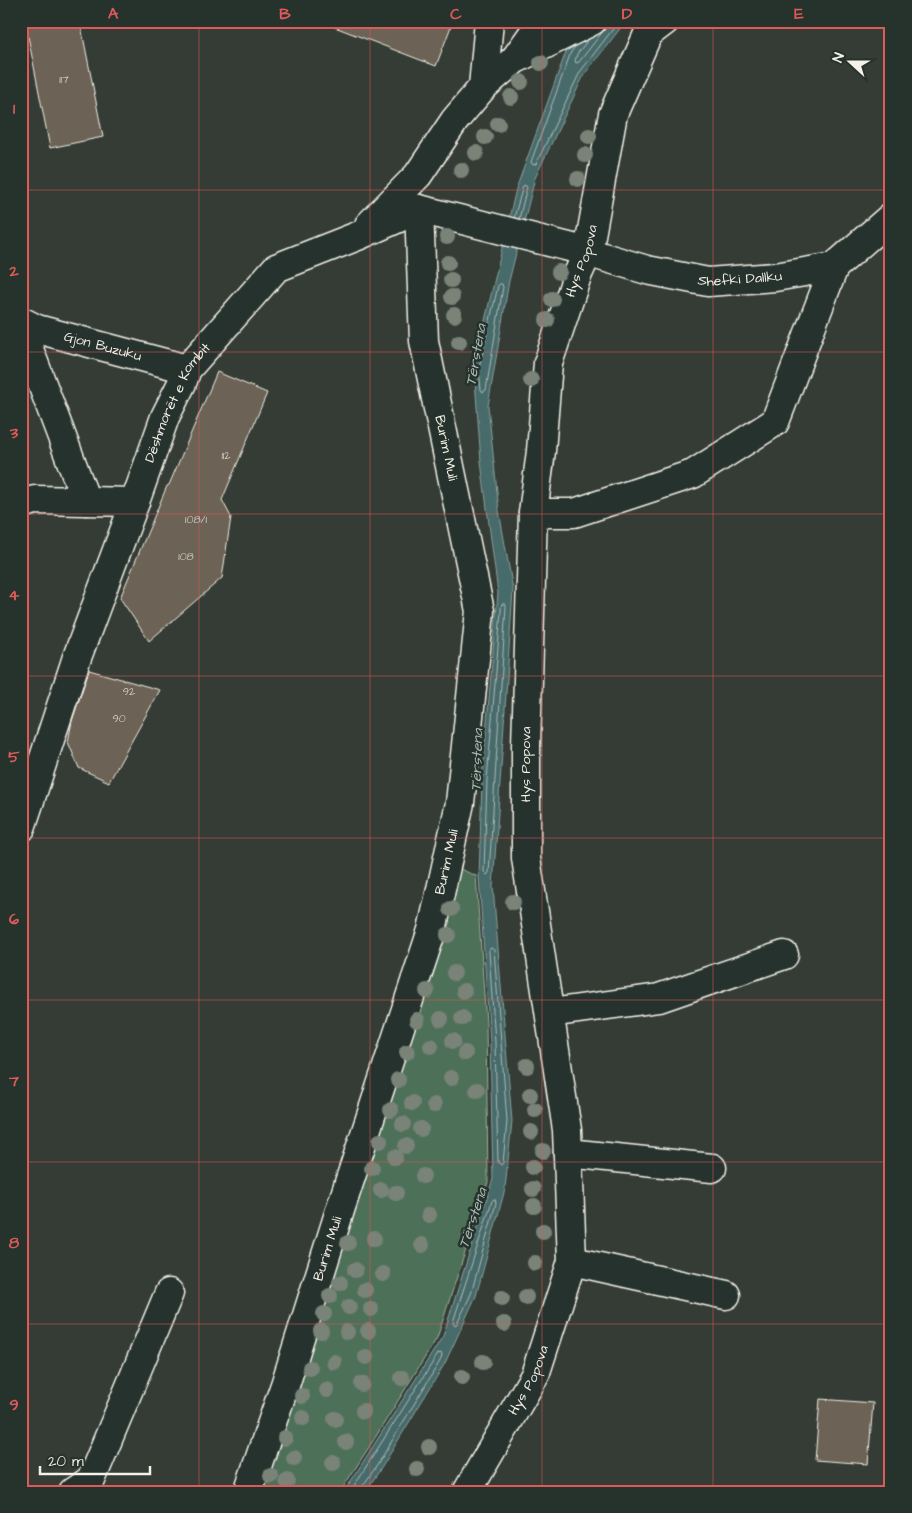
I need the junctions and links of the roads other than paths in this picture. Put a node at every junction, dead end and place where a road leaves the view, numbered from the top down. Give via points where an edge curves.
1 (489, 21) edge
2 (592, 21) edge
3 (665, 21) edge
4 (543, 33) edge
5 (483, 87) junction
6 (419, 209) junction
7 (891, 217) edge
8 (360, 235) junction
9 (580, 250) junction
10 (834, 267) junction
11 (21, 321) edge
12 (21, 328) edge
13 (188, 368) junction
14 (86, 501) junction
15 (135, 502) junction
16 (21, 504) edge
17 (533, 513) junction
18 (21, 828) edge
19 (784, 955) dead end
20 (550, 1013) junction
21 (568, 1153) junction
22 (712, 1168) dead end
23 (572, 1261) junction
24 (169, 1293) dead end
25 (726, 1295) dead end
26 (73, 1492) edge
27 (248, 1492) edge
28 (467, 1492) edge

1 - 5 street
2 - 4 street, Dëshmorët e Kombit
3 - 9 street, Hys Popova via 648,34 612,114
4 - 5 street, Dëshmorët e Kombit
5 - 8 street, Dëshmorët e Kombit via 418,175
6 - 8 street
6 - 9 street, Shefki Dallku
6 - 27 street, Burim Muli via 424,341 480,611 460,803 432,930
7 - 10 street
8 - 13 street, Dëshmorët e Kombit via 276,268
9 - 10 street, Shefki Dallku via 647,270 708,282 775,277
9 - 17 street, Hys Popova via 578,276 548,363
10 - 17 street via 776,422 693,474 574,513
11 - 13 street, Gjon Buzuku via 37,329
12 - 14 street
13 - 15 street, Dëshmorët e Kombit via 165,417
14 - 15 street
14 - 16 street via 35,500
15 - 18 street, Dëshmorët e Kombit via 76,660
17 - 20 street, Hys Popova via 526,858
19 - 20 street via 659,998
20 - 21 street, Hys Popova
21 - 22 street
21 - 23 street, Hys Popova
23 - 25 street
23 - 28 street, Hys Popova via 536,1375
24 - 26 street via 91,1480

